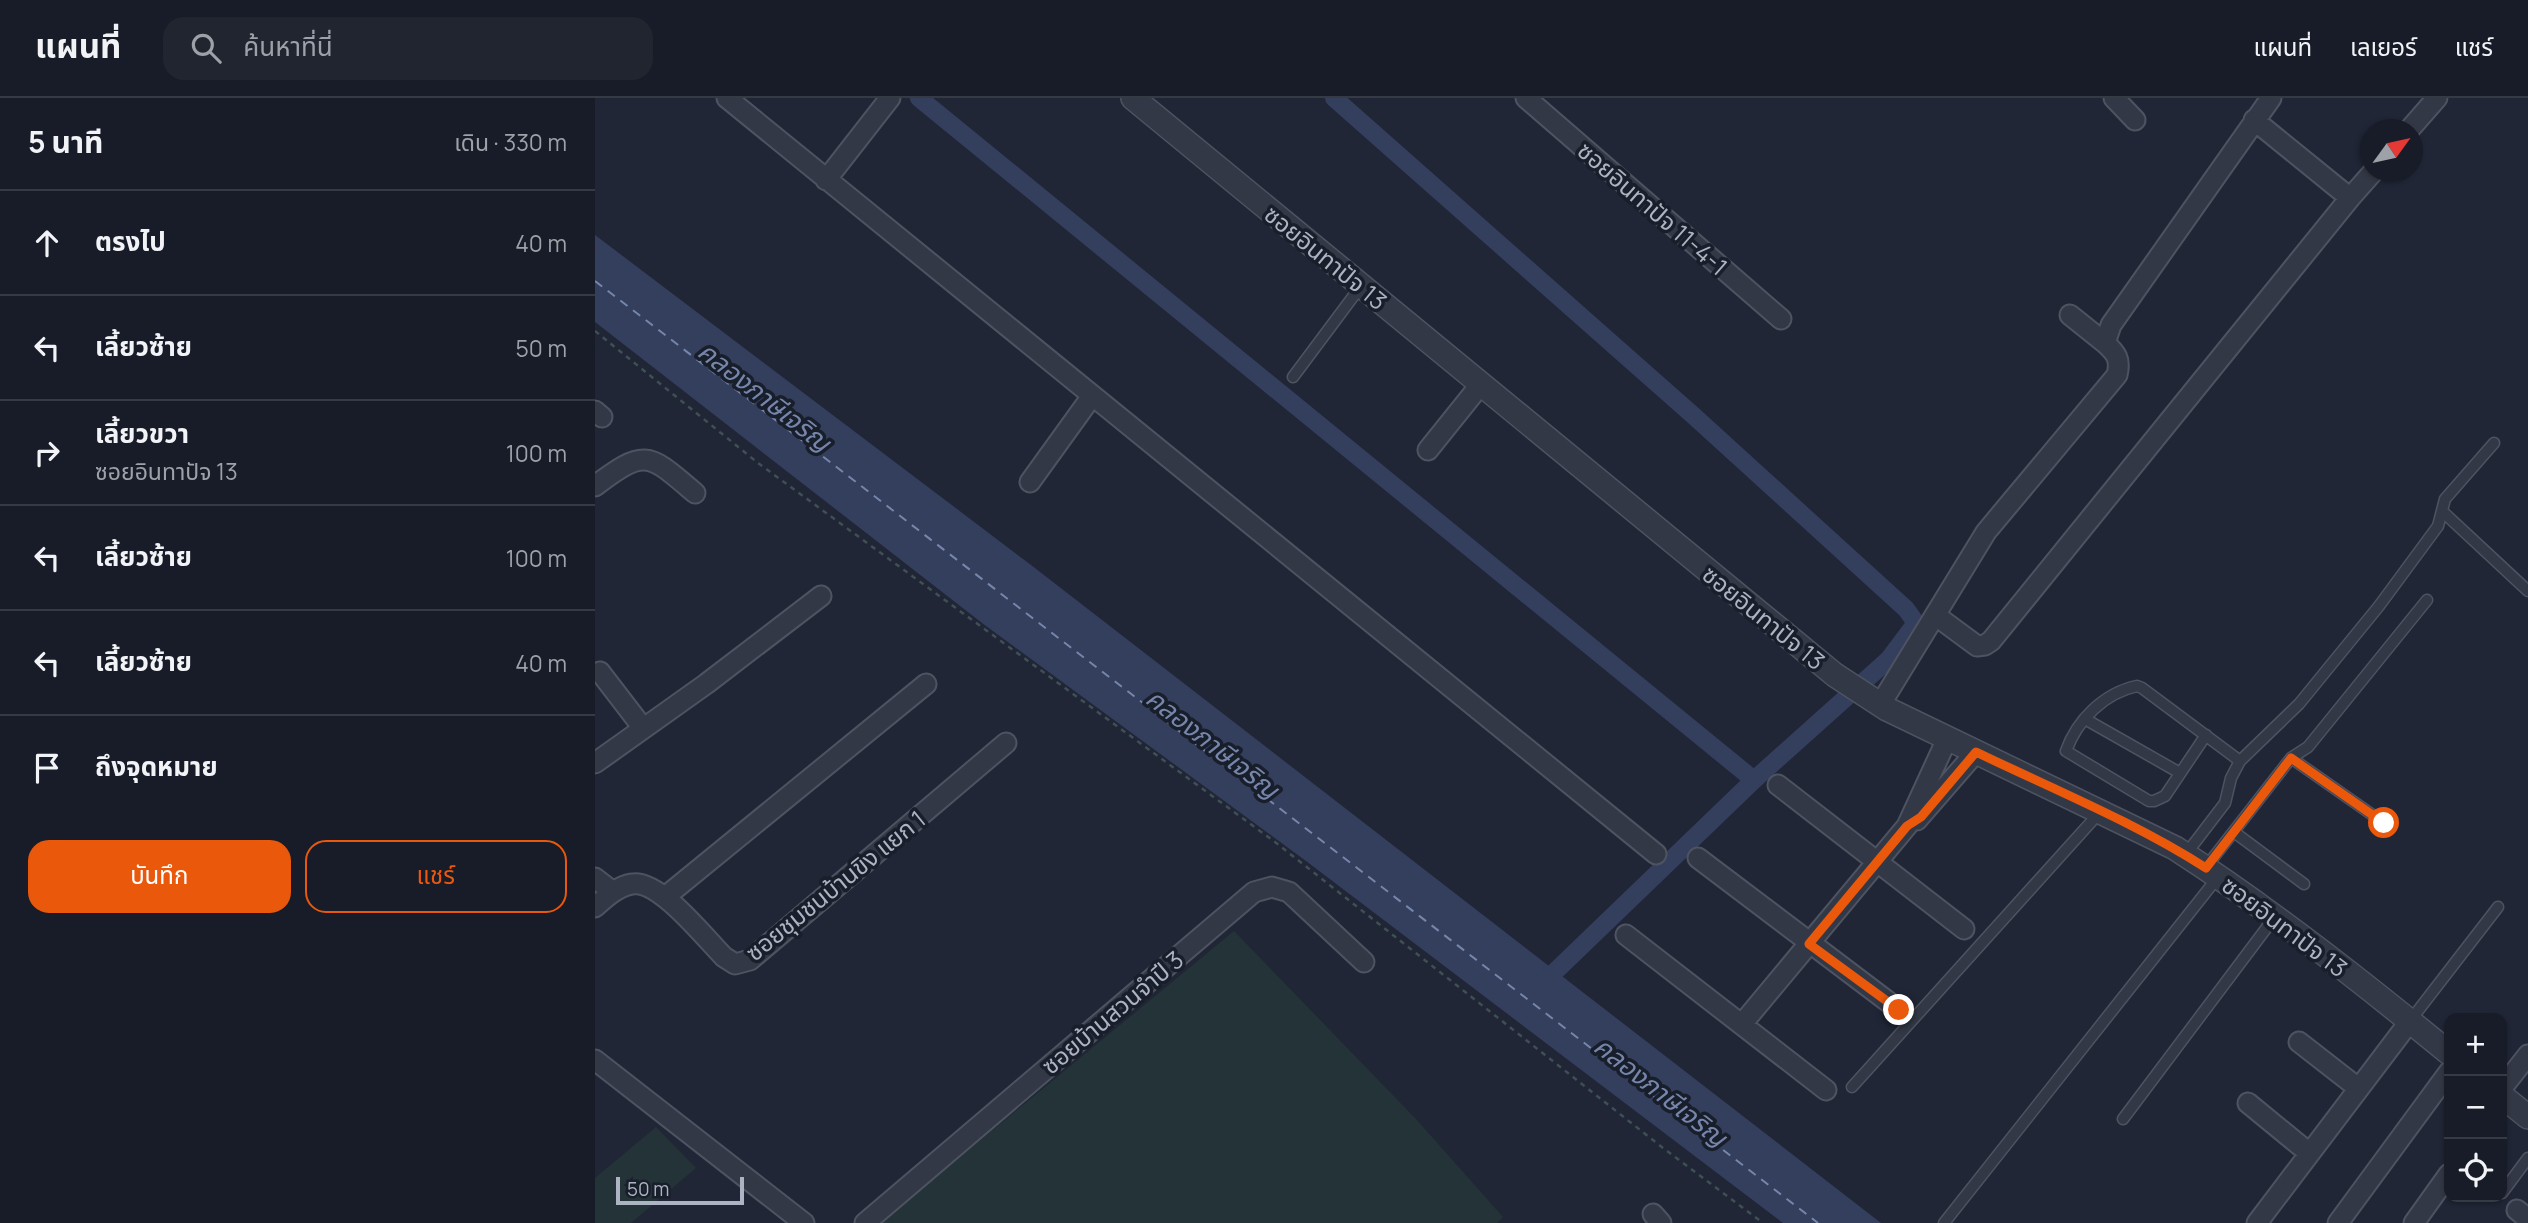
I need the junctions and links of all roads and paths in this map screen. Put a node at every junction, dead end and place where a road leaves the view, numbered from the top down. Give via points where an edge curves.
1 (727, 98) edge
2 (890, 98) edge
3 (1133, 98) edge
4 (1526, 98) edge
5 (2114, 98) edge
6 (2271, 98) edge
7 (2437, 98) edge
8 (2419, 119) edge
9 (2135, 120) dead end
10 (2254, 120) junction
11 (826, 180) junction
12 (2364, 182) edge
13 (2350, 198) junction
14 (1361, 286) junction
15 (2070, 315) dead end
16 (1781, 319) dead end
17 (595, 331) edge
18 (2105, 342) junction
19 (1293, 377) dead end
20 (1481, 384) junction
21 (1092, 396) junction
22 (2494, 443) dead end
23 (1428, 450) dead end
24 (1030, 482) dead end
25 (595, 486) edge
26 (695, 494) dead end
27 (2442, 510) junction
28 (2528, 591) edge
29 (821, 596) dead end
30 (2427, 600) dead end
31 (1935, 615) junction
32 (600, 672) dead end
33 (926, 684) dead end
34 (1866, 696) junction
35 (2085, 719) junction
36 (643, 728) junction
37 (2206, 735) junction
38 (1947, 738) junction
39 (1006, 743) dead end
40 (1976, 752) junction
41 (2291, 758) junction
42 (2240, 761) junction
43 (595, 762) edge
44 (2180, 773) junction
45 (1778, 785) dead end
46 (2101, 811) junction
47 (2384, 823) dead end
48 (1907, 826) junction
49 (2234, 832) junction
50 (1656, 854) dead end
51 (2185, 855) junction
52 (1698, 858) dead end
53 (1879, 861) junction
54 (2212, 872) junction
55 (595, 877) edge
56 (2304, 884) dead end
57 (613, 892) junction
58 (665, 897) junction
59 (595, 907) edge
60 (2498, 907) dead end
61 (2275, 917) junction
62 (1964, 929) dead end
63 (1626, 935) dead end
64 (1809, 944) junction
65 (1364, 962) dead end
66 (1899, 1010) dead end
67 (2410, 1021) junction
68 (1742, 1024) junction
69 (2299, 1042) dead end
70 (2444, 1049) edge
71 (2528, 1055) edge
72 (595, 1060) edge
73 (2446, 1076) edge
74 (1851, 1087) dead end
75 (2358, 1088) junction
76 (2507, 1088) edge
77 (1826, 1090) dead end
78 (2507, 1100) edge
79 (2248, 1103) dead end
80 (2528, 1117) edge
81 (2123, 1119) dead end
82 (2309, 1153) junction
83 (2528, 1158) edge
84 (2444, 1181) edge
85 (2507, 1186) edge
86 (804, 1223) edge
87 (865, 1223) edge
88 (1763, 1223) edge
89 (1944, 1223) edge
90 (2257, 1223) edge
91 (2338, 1223) edge
92 (2414, 1223) edge

1 - 11 street
2 - 11 street
3 - 14 street, ซอยอินทาปัจ 13
4 - 16 street, ซอยอินทาปัจ 11-4-1
5 - 9 street
6 - 10 street
7 - 8 street
10 - 13 street
10 - 18 street via 2111,325
11 - 21 street
12 - 13 street
13 - 31 street via 1991,641 1977,646
14 - 19 lane
14 - 20 street, ซอยอินทาปัจ 13
15 - 18 street
17 - 88 path via 758,463 1275,842
18 - 31 street via 2117,355 2117,375 1986,532
20 - 23 street
20 - 34 street, ซอยอินทาปัจ 13
21 - 24 street
21 - 50 street
22 - 27 lane via 2445,499
25 - 26 street via 621,466 640,459 661,464
27 - 28 lane
27 - 42 lane via 2438,526 2379,606 2299,704
29 - 36 street
30 - 41 lane via 2308,747
31 - 34 street
32 - 36 street
33 - 58 street
34 - 38 street, ซอยอินทาปัจ 13
35 - 37 lane via 2103,699 2137,686
35 - 44 lane
35 - 44 lane via 2067,753 2149,801 2165,796
36 - 43 street
37 - 42 lane
37 - 44 lane
38 - 40 street, ซอยอินทาปัจ 13
38 - 48 street
39 - 58 street, ซอยชุมชนบ้านขิง แยก 1 via 750,960 735,964 724,957
40 - 46 street, ซอยอินทาปัจ 13
40 - 48 street via 1921,817
41 - 47 lane
41 - 49 lane
42 - 51 lane via 2225,803
45 - 53 street
46 - 51 street, ซอยอินทาปัจ 13
46 - 74 lane
48 - 53 street
49 - 54 lane
49 - 56 lane
51 - 54 street, ซอยอินทาปัจ 13
52 - 64 street
53 - 62 street
53 - 64 street
54 - 61 street, ซอยอินทาปัจ 13
54 - 89 lane
55 - 57 street
57 - 58 street, ซอยชุมชนบ้านขิง แยก 1 via 632,883 650,886
57 - 59 street, ซอยชุมชนบ้านขิง แยก 1
60 - 67 lane
61 - 67 street, ซอยอินทาปัจ 13
61 - 81 lane
63 - 68 street
64 - 66 street
64 - 68 street
65 - 87 street, ซอยบ้านสวนจำปี 3 via 1289,892 1272,887 1254,892
67 - 70 street, ซอยอินทาปัจ 13
67 - 75 street
68 - 77 street
69 - 75 street
71 - 76 street
72 - 86 street
73 - 91 street
75 - 82 street
78 - 80 street
79 - 82 street
82 - 90 street
83 - 85 lane
84 - 92 street

